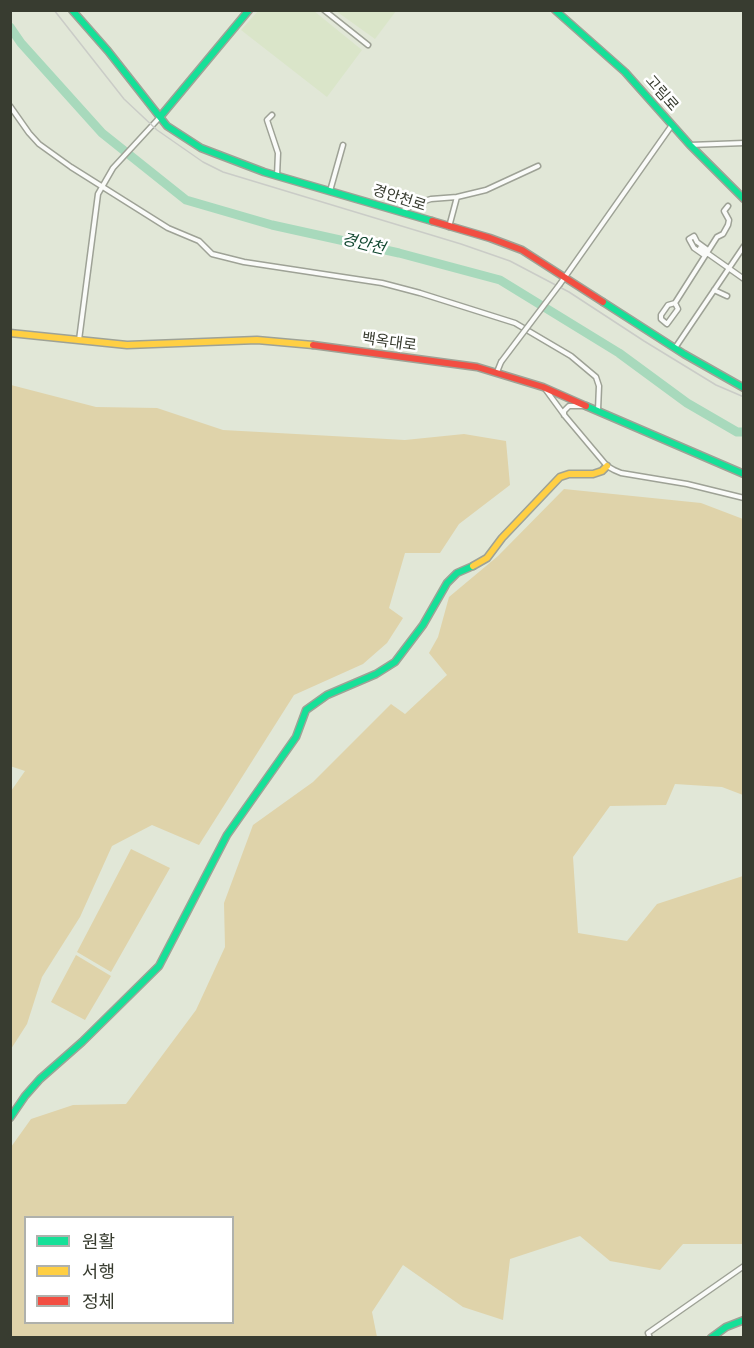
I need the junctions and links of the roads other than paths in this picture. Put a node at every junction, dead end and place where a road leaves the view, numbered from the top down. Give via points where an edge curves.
1 (249, 10) edge
2 (324, 10) edge
3 (555, 10) edge
4 (75, 12) edge
5 (368, 45) dead end
6 (10, 106) edge
7 (272, 115) dead end
8 (158, 119) junction
9 (672, 124) junction
10 (744, 143) edge
11 (343, 145) dead end
12 (690, 145) junction
13 (538, 166) dead end
14 (277, 176) junction
15 (103, 185) junction
16 (330, 191) junction
17 (457, 197) junction
18 (744, 199) edge
19 (728, 206) dead end
20 (400, 212) junction
21 (449, 226) junction
22 (744, 246) edge
23 (700, 248) dead end
24 (706, 253) junction
25 (729, 268) junction
26 (565, 277) junction
27 (744, 279) edge
28 (714, 290) junction
29 (727, 296) dead end
30 (675, 303) junction
31 (10, 333) edge
32 (79, 340) junction
33 (675, 348) junction
34 (497, 372) junction
35 (543, 387) junction
36 (744, 388) edge
37 (590, 406) junction
38 (598, 410) junction
39 (565, 416) junction
40 (607, 466) junction
41 (744, 474) edge
42 (744, 498) edge
43 (10, 1118) edge
44 (744, 1266) edge
45 (744, 1320) edge
46 (650, 1338) edge
47 (711, 1338) edge

1 - 8 main road
2 - 5 street
3 - 9 main road, 고림로 via 625,72
4 - 8 main road, 경안천로
6 - 15 street via 39,144
7 - 14 street via 267,120 278,153
8 - 14 main road, 경안천로 via 201,148
8 - 15 street via 113,168
9 - 12 main road, 고림로
9 - 26 street
10 - 12 street
11 - 16 street
12 - 18 main road, 고림로
13 - 17 street via 486,190
14 - 16 main road, 경안천로
15 - 32 street via 95,206
15 - 38 street via 168,228 199,241 212,254 382,283 515,323 572,356 596,376
16 - 20 main road, 경안천로
17 - 20 street via 431,199
17 - 21 street
19 - 24 street via 724,211 728,225
20 - 21 main road, 경안천로
21 - 26 main road, 경안천로 via 522,250
22 - 25 street
23 - 24 street
24 - 24 street via 694,248 689,239 694,236
24 - 25 street
24 - 30 street
25 - 27 street
25 - 28 street
26 - 33 main road, 경안천로
26 - 34 street, bridge
28 - 29 street
28 - 33 street
30 - 30 street via 668,305 661,315 667,324 678,309
31 - 32 main road, 백옥대로
32 - 34 main road, 백옥대로 via 127,345 257,340 297,343
33 - 36 main road, 경안천로
34 - 35 main road, 백옥대로
35 - 37 main road, 백옥대로
35 - 39 street
37 - 38 main road, 백옥대로
37 - 39 street via 569,406
38 - 41 main road, 백옥대로
39 - 40 street
40 - 42 street via 621,473 687,483
40 - 43 main road via 593,474 560,477 487,558 457,573 447,583 423,626 395,662 327,695 306,710 296,736 227,835 159,966 40,1079
44 - 46 street via 648,1334
45 - 47 main road

